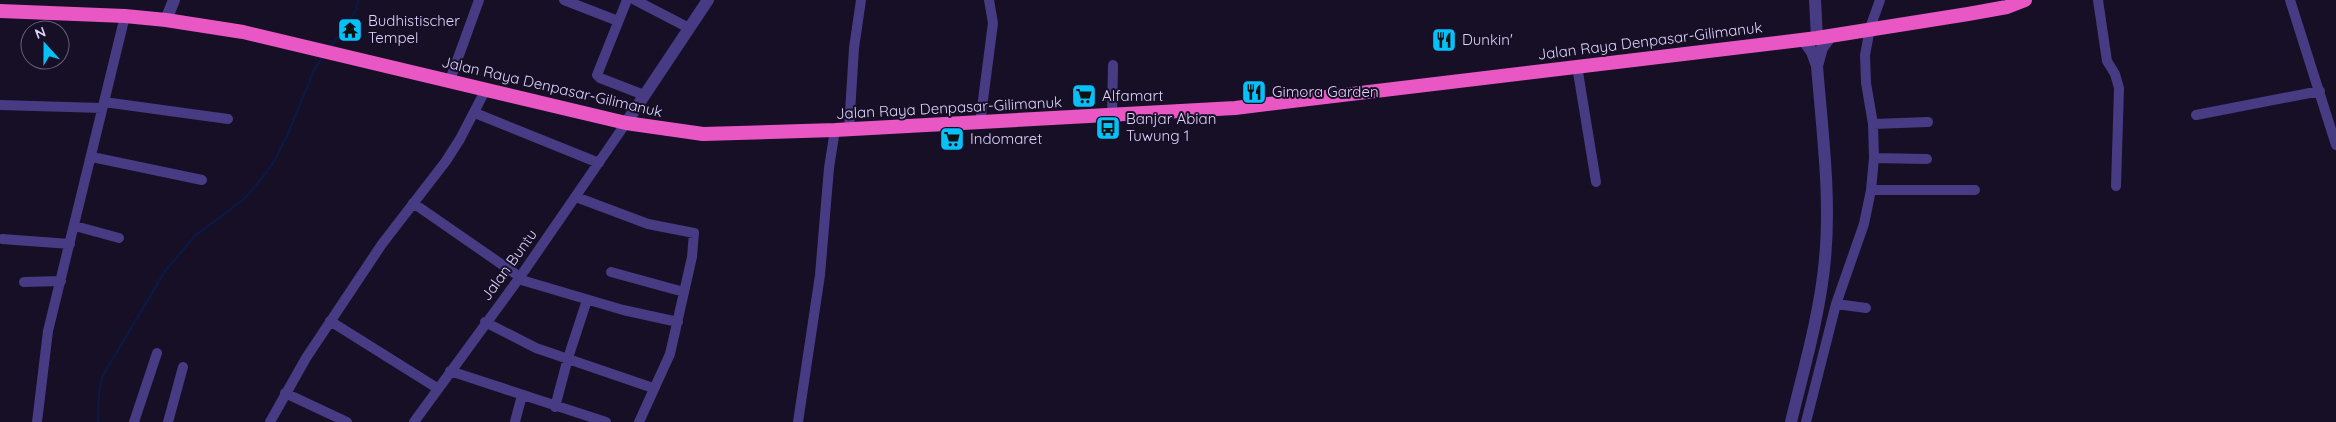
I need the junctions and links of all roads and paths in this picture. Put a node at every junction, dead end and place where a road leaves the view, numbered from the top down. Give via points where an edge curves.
1 (174, 0) edge
2 (479, 0) edge
3 (564, 0) edge
4 (627, 0) edge
5 (635, 0) edge
6 (708, 0) edge
7 (861, 0) edge
8 (989, 0) edge
9 (1815, 0) edge
10 (1880, 0) edge
11 (2025, 0) edge
12 (2098, 0) edge
13 (2290, 0) edge
14 (0, 11) edge
15 (125, 16) junction
16 (166, 20) junction
17 (618, 21) junction
18 (689, 28) junction
19 (1870, 28) junction
20 (1817, 37) junction
21 (1113, 65) dead end
22 (1577, 66) junction
23 (1817, 66) junction
24 (450, 80) junction
25 (486, 89) junction
26 (2320, 91) junction
27 (644, 95) junction
28 (0, 105) edge
29 (103, 105) junction
30 (475, 113) junction
31 (1112, 116) junction
32 (2196, 116) dead end
33 (228, 120) dead end
34 (980, 122) junction
35 (1928, 122) dead end
36 (626, 123) junction
37 (1873, 124) junction
38 (850, 129) junction
39 (835, 130) junction
40 (2336, 145) edge
41 (92, 157) junction
42 (1874, 158) junction
43 (1927, 159) dead end
44 (599, 163) junction
45 (202, 180) dead end
46 (1596, 182) dead end
47 (2116, 186) dead end
48 (1871, 190) junction
49 (1975, 190) dead end
50 (576, 197) junction
51 (413, 203) junction
52 (75, 226) junction
53 (119, 238) dead end
54 (2, 239) dead end
55 (70, 244) junction
56 (611, 272) dead end
57 (519, 278) junction
58 (61, 281) junction
59 (24, 282) dead end
60 (684, 292) junction
61 (587, 300) junction
62 (1836, 304) junction
63 (1866, 308) dead end
64 (330, 320) junction
65 (485, 322) junction
66 (678, 322) junction
67 (1810, 345) junction
68 (1825, 349) junction
69 (157, 353) dead end
70 (568, 358) junction
71 (183, 367) dead end
72 (450, 371) junction
73 (437, 388) junction
74 (653, 388) junction
75 (285, 393) junction
76 (522, 395) junction
77 (556, 407) junction
78 (37, 422) edge
79 (134, 422) edge
80 (168, 422) edge
81 (270, 422) edge
82 (347, 422) edge
83 (414, 422) edge
84 (515, 422) edge
85 (606, 422) edge
86 (639, 422) edge
87 (798, 422) edge
88 (1791, 422) edge
89 (1806, 422) edge

1 - 16 street
2 - 24 street
3 - 17 street
4 - 17 street
5 - 18 street
6 - 18 street
7 - 38 street via 854,48
8 - 34 street via 993,23
9 - 20 street
10 - 19 street
11 - 19 highway, Jalan Raya Denpasar-Gilimanuk via 1968,14
12 - 47 street via 2107,61 2119,88
13 - 26 street
14 - 15 highway, Jalan Raya Denpasar-Gilimanuk
15 - 16 highway, Jalan Raya Denpasar-Gilimanuk
15 - 29 street
16 - 24 highway, Jalan Raya Denpasar-Gilimanuk via 244,32
17 - 27 street via 597,75
18 - 27 street
19 - 20 highway, Jalan Raya Denpasar-Gilimanuk
19 - 37 street via 1865,70
20 - 22 highway, Jalan Raya Denpasar-Gilimanuk
20 - 23 street via 1812,52
20 - 23 street via 1822,48
21 - 31 street
22 - 31 highway, Jalan Raya Denpasar-Gilimanuk via 1235,108
22 - 46 street
23 - 67 street via 1826,225 1824,268
24 - 25 highway, Jalan Raya Denpasar-Gilimanuk
25 - 30 street
25 - 36 highway, Jalan Raya Denpasar-Gilimanuk
26 - 32 street
26 - 40 street
27 - 36 street
28 - 29 street
29 - 33 street
29 - 41 street
30 - 44 street
30 - 51 street via 446,161
31 - 34 highway, Jalan Raya Denpasar-Gilimanuk
34 - 38 highway, Jalan Raya Denpasar-Gilimanuk
35 - 37 street
36 - 39 highway, Jalan Raya Denpasar-Gilimanuk via 703,134
36 - 44 street, Jalan Buntu
37 - 42 street
38 - 39 highway, Jalan Raya Denpasar-Gilimanuk
39 - 87 street via 820,275
41 - 45 street
41 - 52 street
42 - 43 street
42 - 48 street
44 - 50 street, Jalan Buntu
48 - 49 street
48 - 62 street via 1864,224
50 - 57 street, Jalan Buntu
50 - 60 street via 648,224 693,232
51 - 57 street
51 - 64 street
52 - 53 street
52 - 55 street
54 - 55 street
55 - 58 street
56 - 60 street
57 - 61 street
57 - 65 street, Jalan Buntu
58 - 59 street
58 - 78 street via 48,331
60 - 66 street
61 - 66 street
61 - 70 street
62 - 63 street
62 - 68 street
64 - 73 street
64 - 75 street
65 - 70 street via 536,348
65 - 72 street, Jalan Buntu
66 - 74 street via 670,354
67 - 68 street
67 - 88 street
68 - 89 street
69 - 79 street
70 - 74 street
70 - 77 street
71 - 80 street
72 - 73 street, Jalan Buntu
72 - 76 street
73 - 83 street, Jalan Buntu
74 - 86 street
75 - 81 street
75 - 82 street
76 - 77 street
76 - 84 street
77 - 85 street

